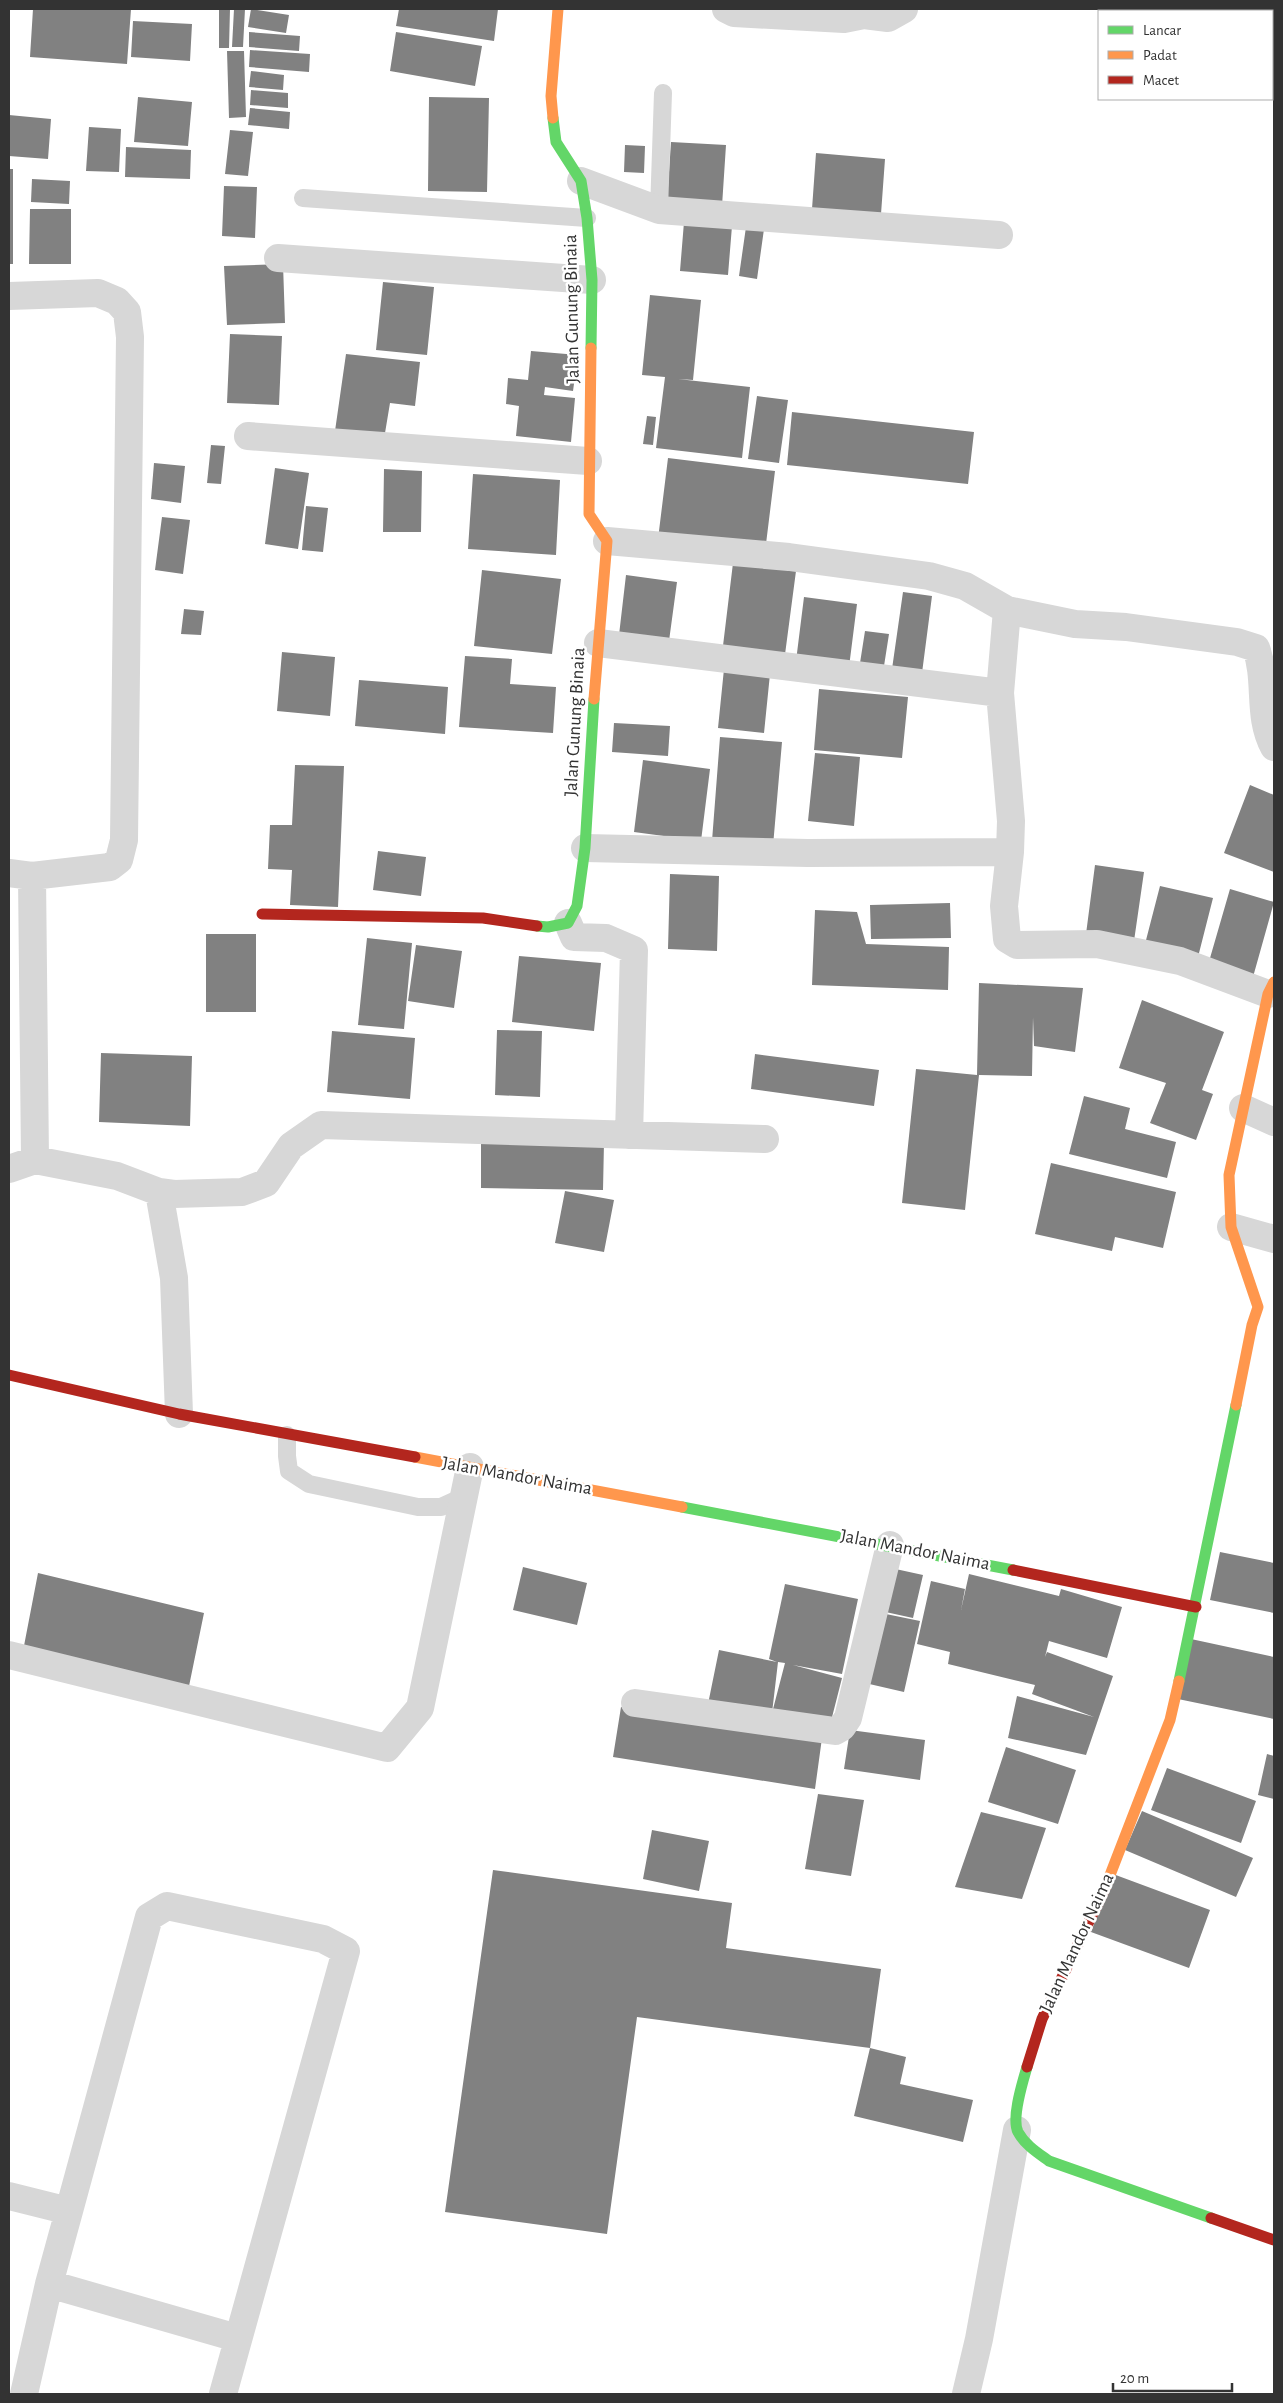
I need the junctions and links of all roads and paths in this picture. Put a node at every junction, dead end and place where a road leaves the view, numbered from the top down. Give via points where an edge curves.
1 (558, 9) edge
2 (726, 9) edge
3 (904, 9) edge
4 (663, 93) dead end
5 (581, 181) junction
6 (303, 198) dead end
7 (659, 210) junction
8 (587, 218) junction
9 (999, 235) dead end
10 (278, 258) dead end
11 (592, 280) junction
12 (9, 296) edge
13 (248, 436) dead end
14 (588, 461) junction
15 (607, 541) junction
16 (1007, 610) junction
17 (598, 643) junction
18 (1000, 693) junction
19 (1274, 746) edge
20 (585, 848) junction
21 (1010, 852) junction
22 (20, 874) edge
23 (262, 914) dead end
24 (568, 924) junction
25 (1271, 988) edge
26 (1243, 1108) junction
27 (1274, 1122) edge
28 (629, 1135) junction
29 (765, 1139) dead end
30 (35, 1160) junction
31 (9, 1169) edge
32 (166, 1193) junction
33 (1232, 1227) junction
34 (1274, 1238) edge
35 (9, 1375) edge
36 (179, 1414) junction
37 (287, 1435) junction
38 (470, 1467) junction
39 (463, 1498) junction
40 (890, 1545) junction
41 (1196, 1607) junction
42 (9, 1655) edge
43 (635, 1703) dead end
44 (1017, 2130) junction
45 (9, 2196) edge
46 (69, 2211) junction
47 (1274, 2240) edge
48 (49, 2284) junction
49 (237, 2338) junction
50 (24, 2394) edge
51 (223, 2394) edge
52 (966, 2394) edge

1 - 5 street via 550,96 556,142
2 - 3 street via 734,13 888,18
4 - 7 lane
5 - 7 street
5 - 8 street, Jalan Gunung Binaia
6 - 8 lane
7 - 9 street
8 - 11 street, Jalan Gunung Binaia
10 - 11 street
11 - 14 street, Jalan Gunung Binaia
12 - 22 street via 98,293 117,301 127,312 130,337 124,840 119,860 110,867
13 - 14 street
14 - 15 street, Jalan Gunung Binaia via 589,514
15 - 16 street via 789,557 929,576 965,586
15 - 17 street, Jalan Gunung Binaia
16 - 18 street
16 - 19 street via 1076,624 1126,627 1236,642 1256,648 1261,663 1264,725
17 - 18 street
17 - 20 street, Jalan Gunung Binaia
18 - 21 street via 1011,821
20 - 21 street via 808,853
20 - 24 street, Jalan Gunung Binaia via 577,906
21 - 25 street via 1004,906 1007,940 1017,945 1097,944 1180,960
22 - 30 street
23 - 24 street via 483,918 548,927
24 - 28 street via 574,937 606,938 634,950
25 - 26 street
26 - 27 street
26 - 33 street via 1229,1175
28 - 29 street
28 - 32 street via 321,1125 291,1146 266,1183 242,1192
30 - 31 street
30 - 32 street via 117,1176
32 - 36 street via 174,1278
33 - 34 street
33 - 41 street via 1258,1307
35 - 36 street, Jalan Mandor Naima
36 - 37 street, Jalan Mandor Naima
37 - 38 street, Jalan Mandor Naima
37 - 39 lane via 289,1472 309,1484 418,1507 440,1508
38 - 39 street
38 - 40 street, Jalan Mandor Naima
39 - 42 street via 420,1708 387,1748
40 - 41 street, Jalan Mandor Naima
40 - 43 street via 848,1718 842,1727 835,1731
41 - 44 street, Jalan Mandor Naima via 1170,1720 1097,1908 1042,2019 1018,2098
44 - 47 street via 1030,2147 1049,2161
44 - 52 street
45 - 46 street
46 - 48 street
46 - 49 street via 149,1917 167,1906 323,1939 346,1951
48 - 49 street
48 - 50 street
49 - 51 street

